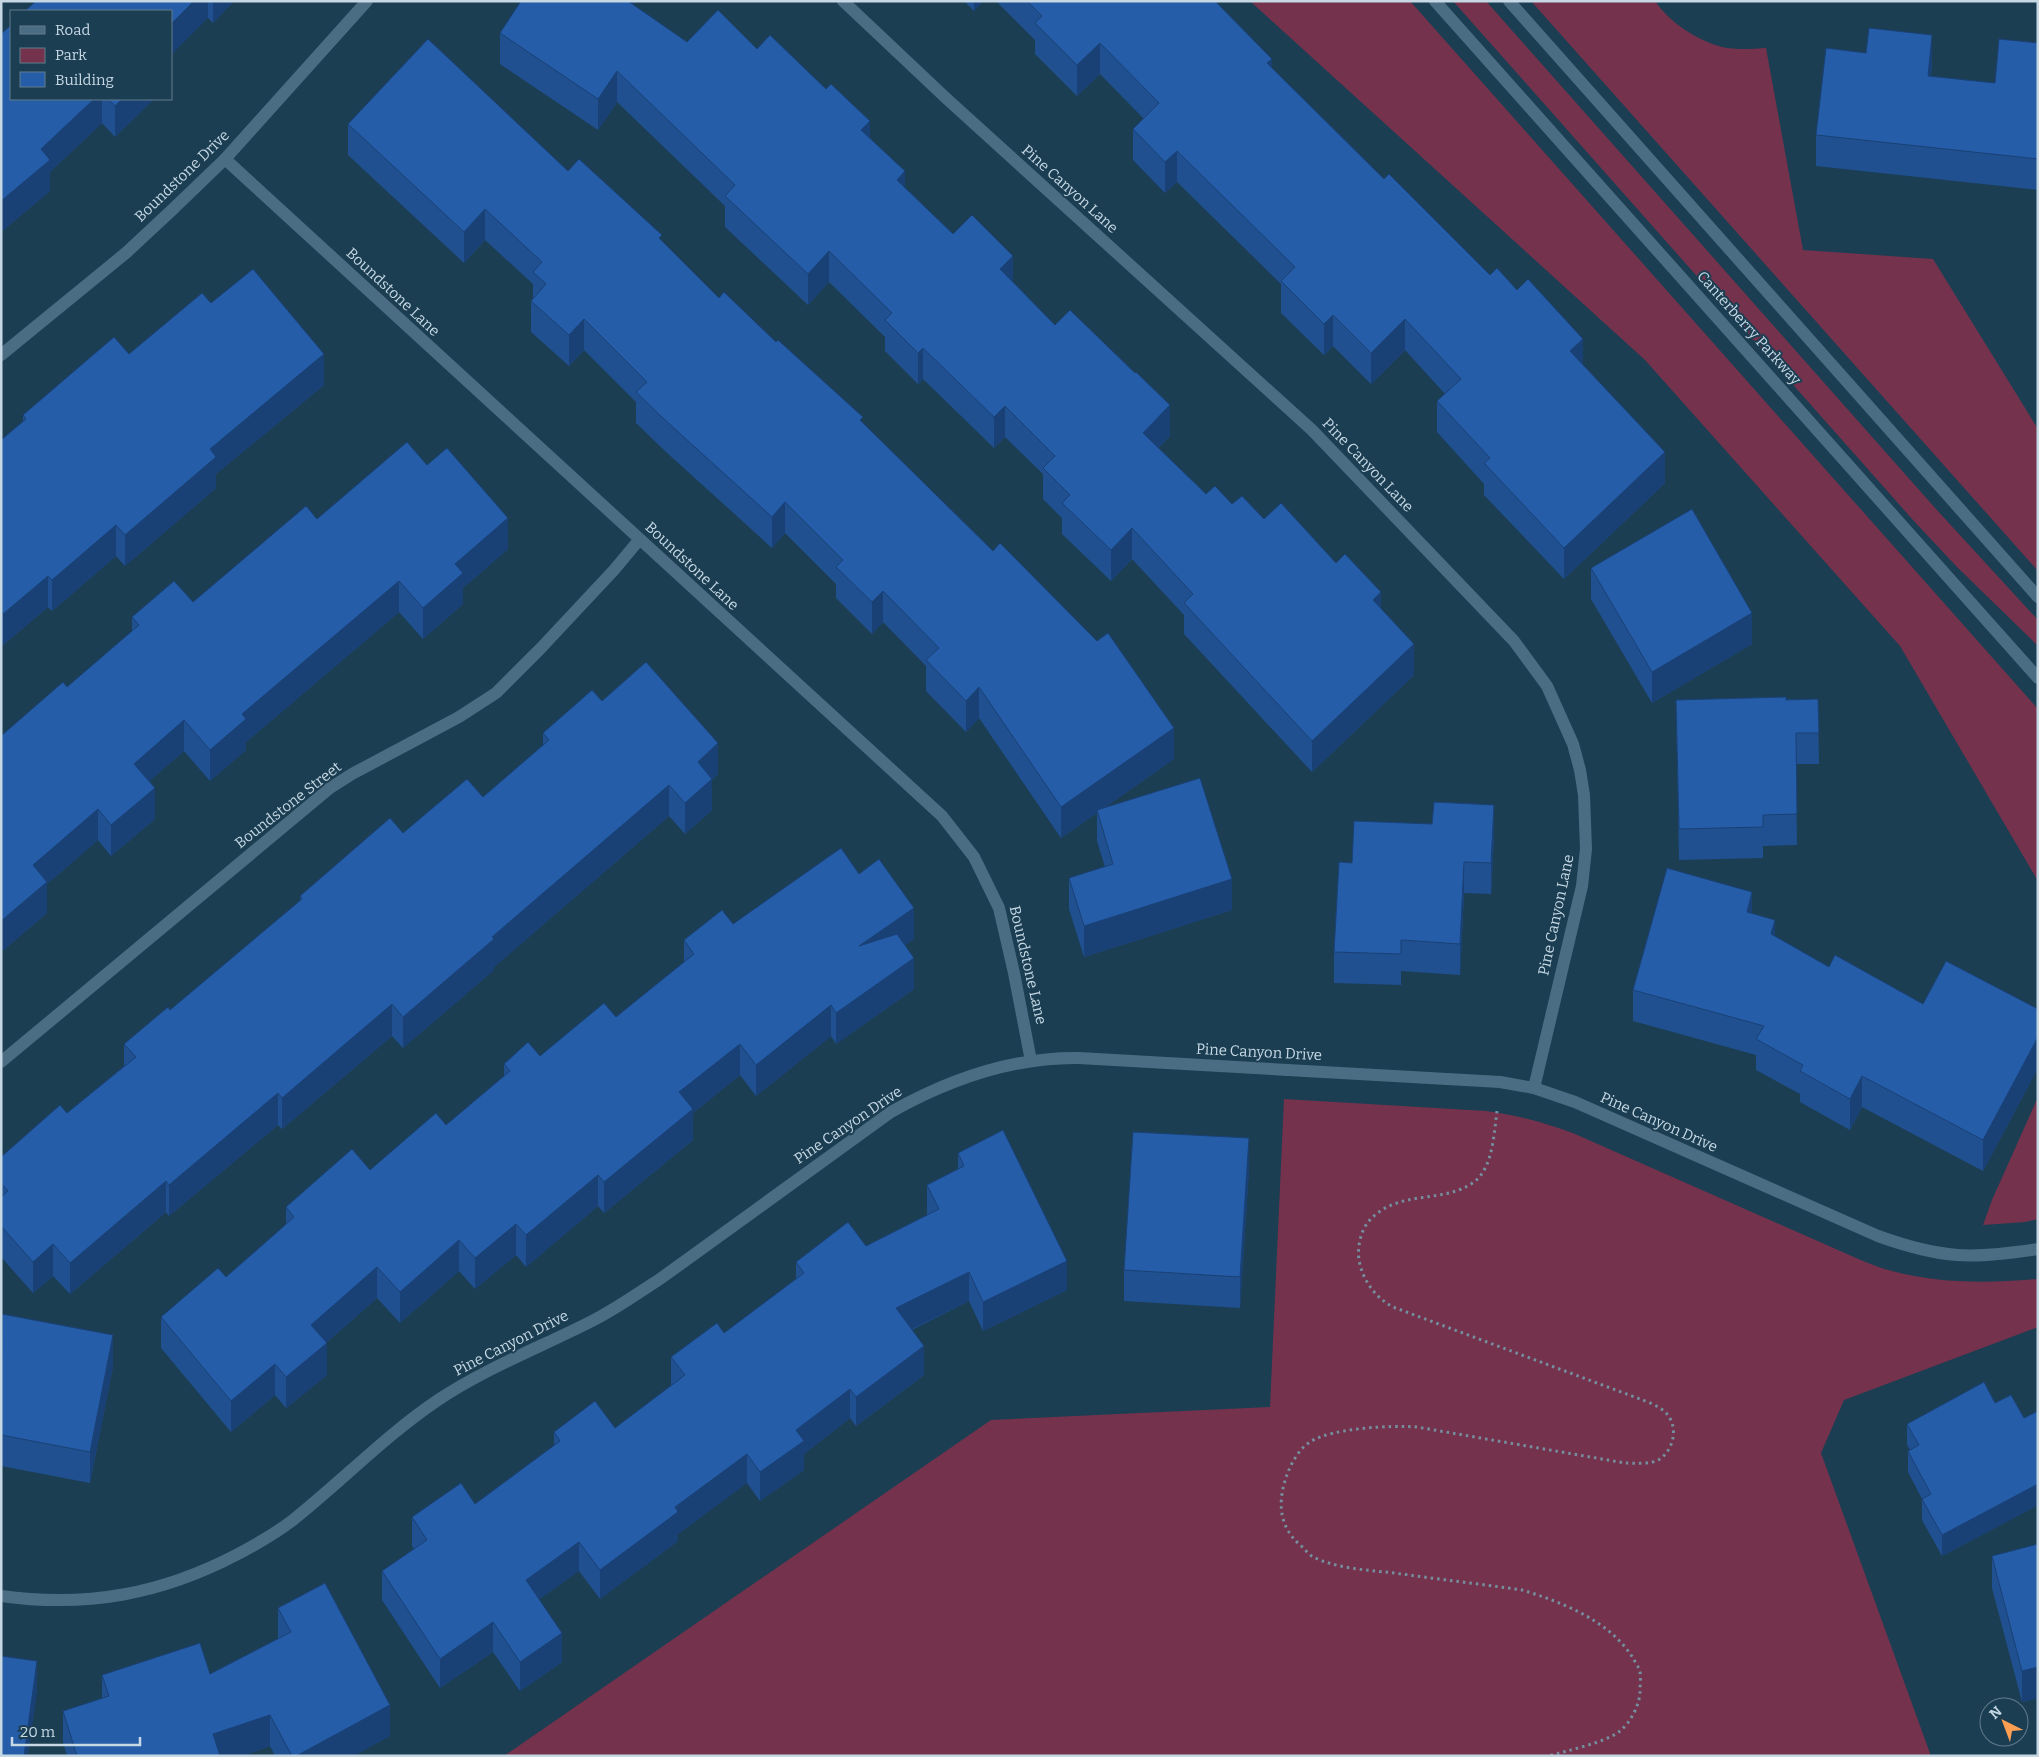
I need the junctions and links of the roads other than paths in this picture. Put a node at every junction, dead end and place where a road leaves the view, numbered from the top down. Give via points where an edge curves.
1 (367, 1) edge
2 (843, 1) edge
3 (1435, 1) edge
4 (1508, 1) edge
5 (224, 159) junction
6 (1, 355) edge
7 (639, 540) junction
8 (2038, 597) edge
9 (2038, 678) edge
10 (1031, 1061) junction
11 (1, 1062) edge
12 (1534, 1088) junction
13 (2038, 1249) edge
14 (1, 1596) edge

1 - 5 street, Boundstone Drive
2 - 12 street, Pine Canyon Lane via 1312,430 1514,641 1547,686 1573,744 1580,770 1586,849 1582,886
3 - 9 street, Canterberry Parkway
4 - 8 street
5 - 6 street, Boundstone Drive via 127,252
5 - 7 street, Boundstone Lane
7 - 10 street, Boundstone Lane via 927,802 965,844 999,908
7 - 11 street, Boundstone Street via 496,693 465,714 330,788
10 - 12 street, Pine Canyon Drive via 1088,1058 1500,1082
10 - 14 street, Pine Canyon Drive via 993,1068 957,1081 891,1112 624,1303 438,1400 292,1520 218,1565 170,1584 119,1596 66,1601
12 - 13 street, Pine Canyon Drive via 1575,1102 1904,1245 1958,1255

